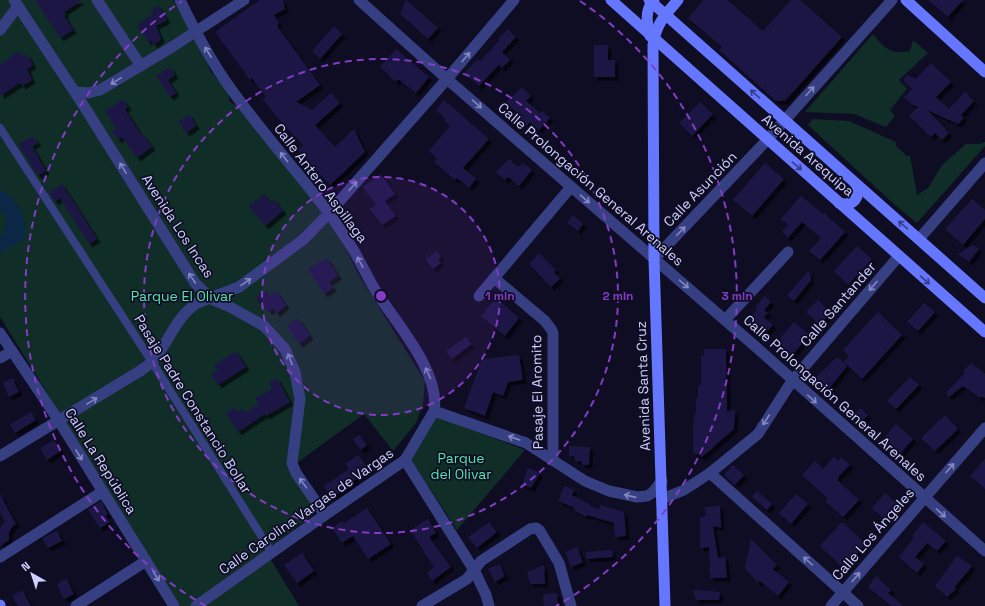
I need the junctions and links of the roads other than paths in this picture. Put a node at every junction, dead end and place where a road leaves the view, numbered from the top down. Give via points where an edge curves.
1 (97, 0) edge
2 (180, 0) edge
3 (244, 0) edge
4 (359, 0) edge
5 (514, 0) edge
6 (611, 0) edge
7 (678, 0) edge
8 (892, 0) edge
9 (906, 0) edge
10 (652, 1) edge
11 (16, 3) edge
12 (665, 15) junction
13 (0, 30) edge
14 (196, 32) junction
15 (652, 39) junction
16 (141, 66) junction
17 (985, 72) edge
18 (447, 79) junction
19 (75, 92) junction
20 (784, 120) junction
21 (0, 128) edge
22 (767, 140) junction
23 (985, 163) edge
24 (856, 184) junction
25 (571, 187) junction
26 (839, 203) junction
27 (329, 213) junction
28 (919, 239) junction
29 (788, 252) dead end
30 (899, 256) junction
31 (654, 259) junction
32 (494, 278) junction
33 (479, 296) dead end
34 (211, 298) junction
35 (985, 298) edge
36 (725, 320) junction
37 (985, 332) edge
38 (0, 333) edge
39 (12, 351) junction
40 (0, 358) edge
41 (152, 362) junction
42 (792, 381) junction
43 (434, 411) junction
44 (58, 421) junction
45 (985, 428) edge
46 (0, 456) edge
47 (405, 460) junction
48 (553, 460) junction
49 (710, 473) junction
50 (662, 481) junction
51 (102, 492) junction
52 (924, 498) junction
53 (662, 499) junction
54 (326, 515) junction
55 (985, 551) edge
56 (272, 553) junction
57 (0, 557) edge
58 (146, 561) junction
59 (474, 570) junction
60 (843, 593) junction
61 (76, 606) edge
62 (174, 606) edge
63 (196, 606) edge
64 (422, 606) edge
65 (489, 606) edge
66 (571, 606) edge
67 (665, 606) edge
68 (831, 606) edge
69 (858, 606) edge

1 - 16 street
2 - 14 street, Calle Antero Aspillaga
3 - 14 street
4 - 18 street, Calle Prolongación General Arenales
18 -> 5 street
6 - 15 main road, Avenida Arequipa
7 - 12 main road
20 -> 8 street, Calle Asunción
9 - 17 main road
10 - 12 main road, Avenida Arequipa
10 - 15 main road, Avenida Santa Cruz via 647,16
11 - 13 street
11 - 19 street, Avenida Los Incas
12 - 15 main road
20 -> 12 main road, Avenida Arequipa
14 - 16 street
27 -> 14 street, Calle Antero Aspillaga via 228,85
15 - 22 main road, Avenida Arequipa
15 - 31 main road, Avenida Santa Cruz
16 -> 19 street via 100,90 88,93
18 -> 25 street, Calle Prolongación General Arenales
27 -> 18 street
34 -> 19 street, Avenida Los Incas via 195,283
20 - 22 street, Calle Asunción
20 - 24 main road, Avenida Arequipa
21 - 41 street, Pasaje Padre Constancio Bollar
22 -> 26 main road, Avenida Arequipa
31 -> 22 street, Calle Asunción
23 - 28 street
24 - 26 main road via 858,190 854,201
28 -> 24 main road, Avenida Arequipa
25 -> 31 street, Calle Prolongación General Arenales
25 - 32 street
26 - 30 main road, Avenida Arequipa
34 -> 27 street via 247,282 304,239
43 -> 27 street, Calle Antero Aspillaga via 435,399 428,372
28 - 35 main road, Avenida Arequipa
29 - 36 street
30 -> 37 main road, Avenida Arequipa
30 -> 42 street, Calle Santander
31 -> 36 street, Calle Prolongación General Arenales
31 - 50 main road, Avenida Santa Cruz
32 - 33 street
32 - 48 street, Pasaje El Aromito via 545,321 553,333
34 - 41 street via 188,310 177,322
54 -> 34 street, Avenida Los Incas via 296,474 292,463 300,399 289,355 264,326
36 - 42 street, Calle Prolongación General Arenales
38 - 39 street, Calle La República
39 - 40 street
39 - 44 street, Calle La República
44 -> 41 street
41 - 56 street, Pasaje Padre Constancio Bollar
42 -> 49 street, Calle Santander via 758,434
42 -> 52 street, Calle Prolongación General Arenales
43 - 47 street, Calle Carolina Vargas de Vargas
48 -> 43 street via 520,440
44 - 46 street
44 -> 51 street, Calle La República
52 -> 45 street, Calle Los Ángeles
47 - 54 street, Calle Carolina Vargas de Vargas
47 - 59 street
50 -> 48 street via 652,493 637,497 597,487
49 - 53 street, Calle Santander via 684,490
60 -> 49 street
50 - 53 main road, Avenida Santa Cruz
51 - 57 street
51 - 58 street, Calle La República
52 -> 55 street, Calle Prolongación General Arenales
60 -> 52 street, Calle Los Ángeles
53 - 67 main road, Avenida Santa Cruz
54 - 56 street, Calle Carolina Vargas de Vargas
56 - 63 street, Calle Carolina Vargas de Vargas
58 - 61 street
58 -> 62 street, Calle La República
59 - 64 street via 466,579
59 - 65 street
59 - 66 street via 481,561 530,529 536,528 559,563
60 - 68 street, Calle Los Ángeles
60 - 69 street

